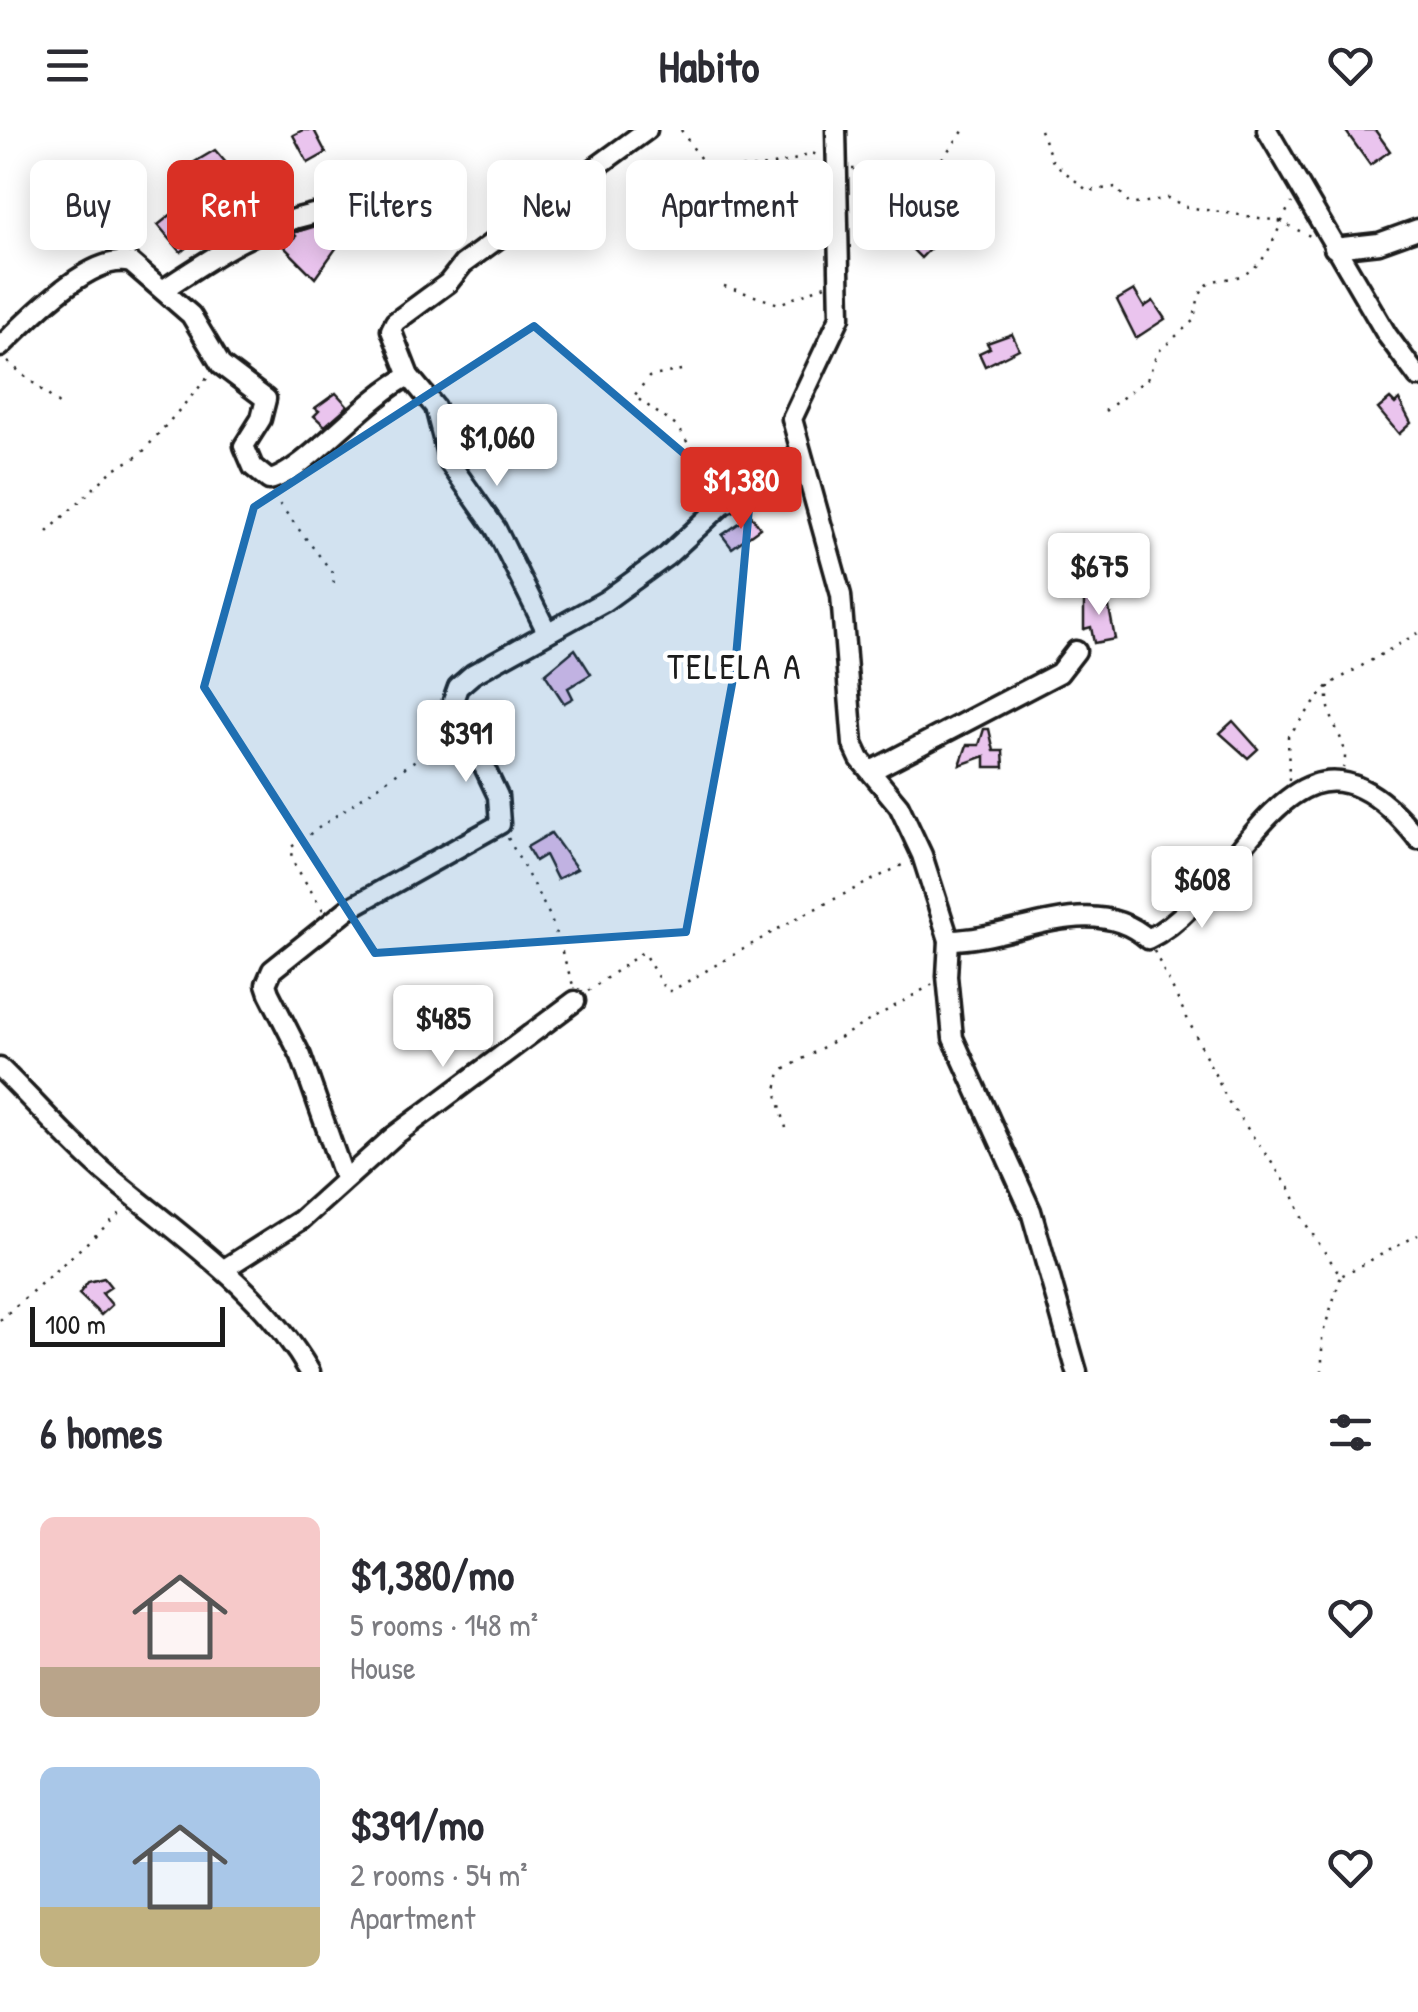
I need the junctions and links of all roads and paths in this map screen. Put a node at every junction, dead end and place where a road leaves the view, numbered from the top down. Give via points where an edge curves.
1 (647, 130) edge
2 (681, 130) edge
3 (836, 130) edge
4 (964, 130) edge
5 (1040, 130) edge
6 (1267, 130) edge
7 (942, 160) edge
8 (836, 162) junction
9 (853, 169) edge
10 (1302, 190) junction
11 (313, 214) dead end
12 (1279, 221) junction
13 (1418, 229) edge
14 (1334, 248) junction
15 (840, 279) junction
16 (724, 286) dead end
17 (164, 289) junction
18 (2, 352) edge
19 (221, 366) junction
20 (681, 370) dead end
21 (409, 376) junction
22 (1418, 377) edge
23 (60, 406) dead end
24 (1105, 411) dead end
25 (802, 468) junction
26 (262, 478) junction
27 (723, 504) junction
28 (47, 532) dead end
29 (334, 584) dead end
30 (547, 632) junction
31 (1418, 632) edge
32 (1076, 651) dead end
33 (1329, 685) junction
34 (464, 727) junction
35 (871, 770) junction
36 (1335, 778) junction
37 (1287, 803) junction
38 (500, 824) junction
39 (1418, 839) edge
40 (922, 855) junction
41 (330, 923) junction
42 (1148, 939) junction
43 (950, 940) junction
44 (947, 976) junction
45 (575, 1001) junction
46 (0, 1068) edge
47 (786, 1128) dead end
48 (344, 1178) junction
49 (136, 1197) junction
50 (1418, 1235) edge
51 (224, 1269) junction
52 (1341, 1276) junction
53 (0, 1320) edge
54 (310, 1372) edge
55 (1078, 1372) edge
56 (1322, 1372) edge

1 - 21 street via 524,216 396,322 391,330
2 - 8 path via 717,183 736,167 790,164 812,153
3 - 8 street
4 - 7 path
5 - 12 path via 1047,155 1088,191 1116,187 1130,205 1168,198
6 - 10 street
8 - 9 path
8 - 15 street
10 - 12 path
10 - 14 street
11 - 17 street via 220,252
12 - 14 path
12 - 24 path via 1272,247 1250,272 1218,277 1197,297 1194,320 1157,353 1148,378
13 - 14 street via 1379,243
14 - 22 street
15 - 16 path via 779,304
15 - 25 street via 840,317 793,409
17 - 18 street via 132,263 104,263 49,301
17 - 19 street via 191,315
18 - 23 path
19 - 26 street via 267,402 244,446
19 - 28 path via 140,455 114,470
20 - 27 path via 649,378 634,396 679,428
21 - 26 street via 369,401 282,476
21 - 30 street via 435,407 449,462 496,529
25 - 27 street
25 - 35 street via 841,596 851,736
26 - 29 path via 332,572
27 - 30 street via 620,590
30 - 34 street via 458,687 453,701
31 - 33 path
32 - 35 street via 1059,673
33 - 36 path via 1327,714 1346,756
33 - 37 path via 1288,736
34 - 38 street via 498,796
34 - 41 path via 290,848
35 - 40 street via 899,806
36 - 37 street
36 - 39 street via 1385,801
37 - 42 street via 1243,841 1191,908
38 - 41 street
38 - 45 path via 571,967
40 - 43 street
40 - 45 path via 680,986 666,991 643,952
41 - 48 street via 272,970 266,984 301,1056
42 - 43 street via 1130,925 1077,917
42 - 52 path via 1228,1101
43 - 44 street
44 - 47 path via 780,1072 776,1090
44 - 55 street via 959,1056 1031,1211
45 - 48 street
46 - 49 street
48 - 51 street via 301,1220
49 - 51 street
49 - 53 path
50 - 52 path
51 - 54 street
52 - 56 path via 1322,1336

